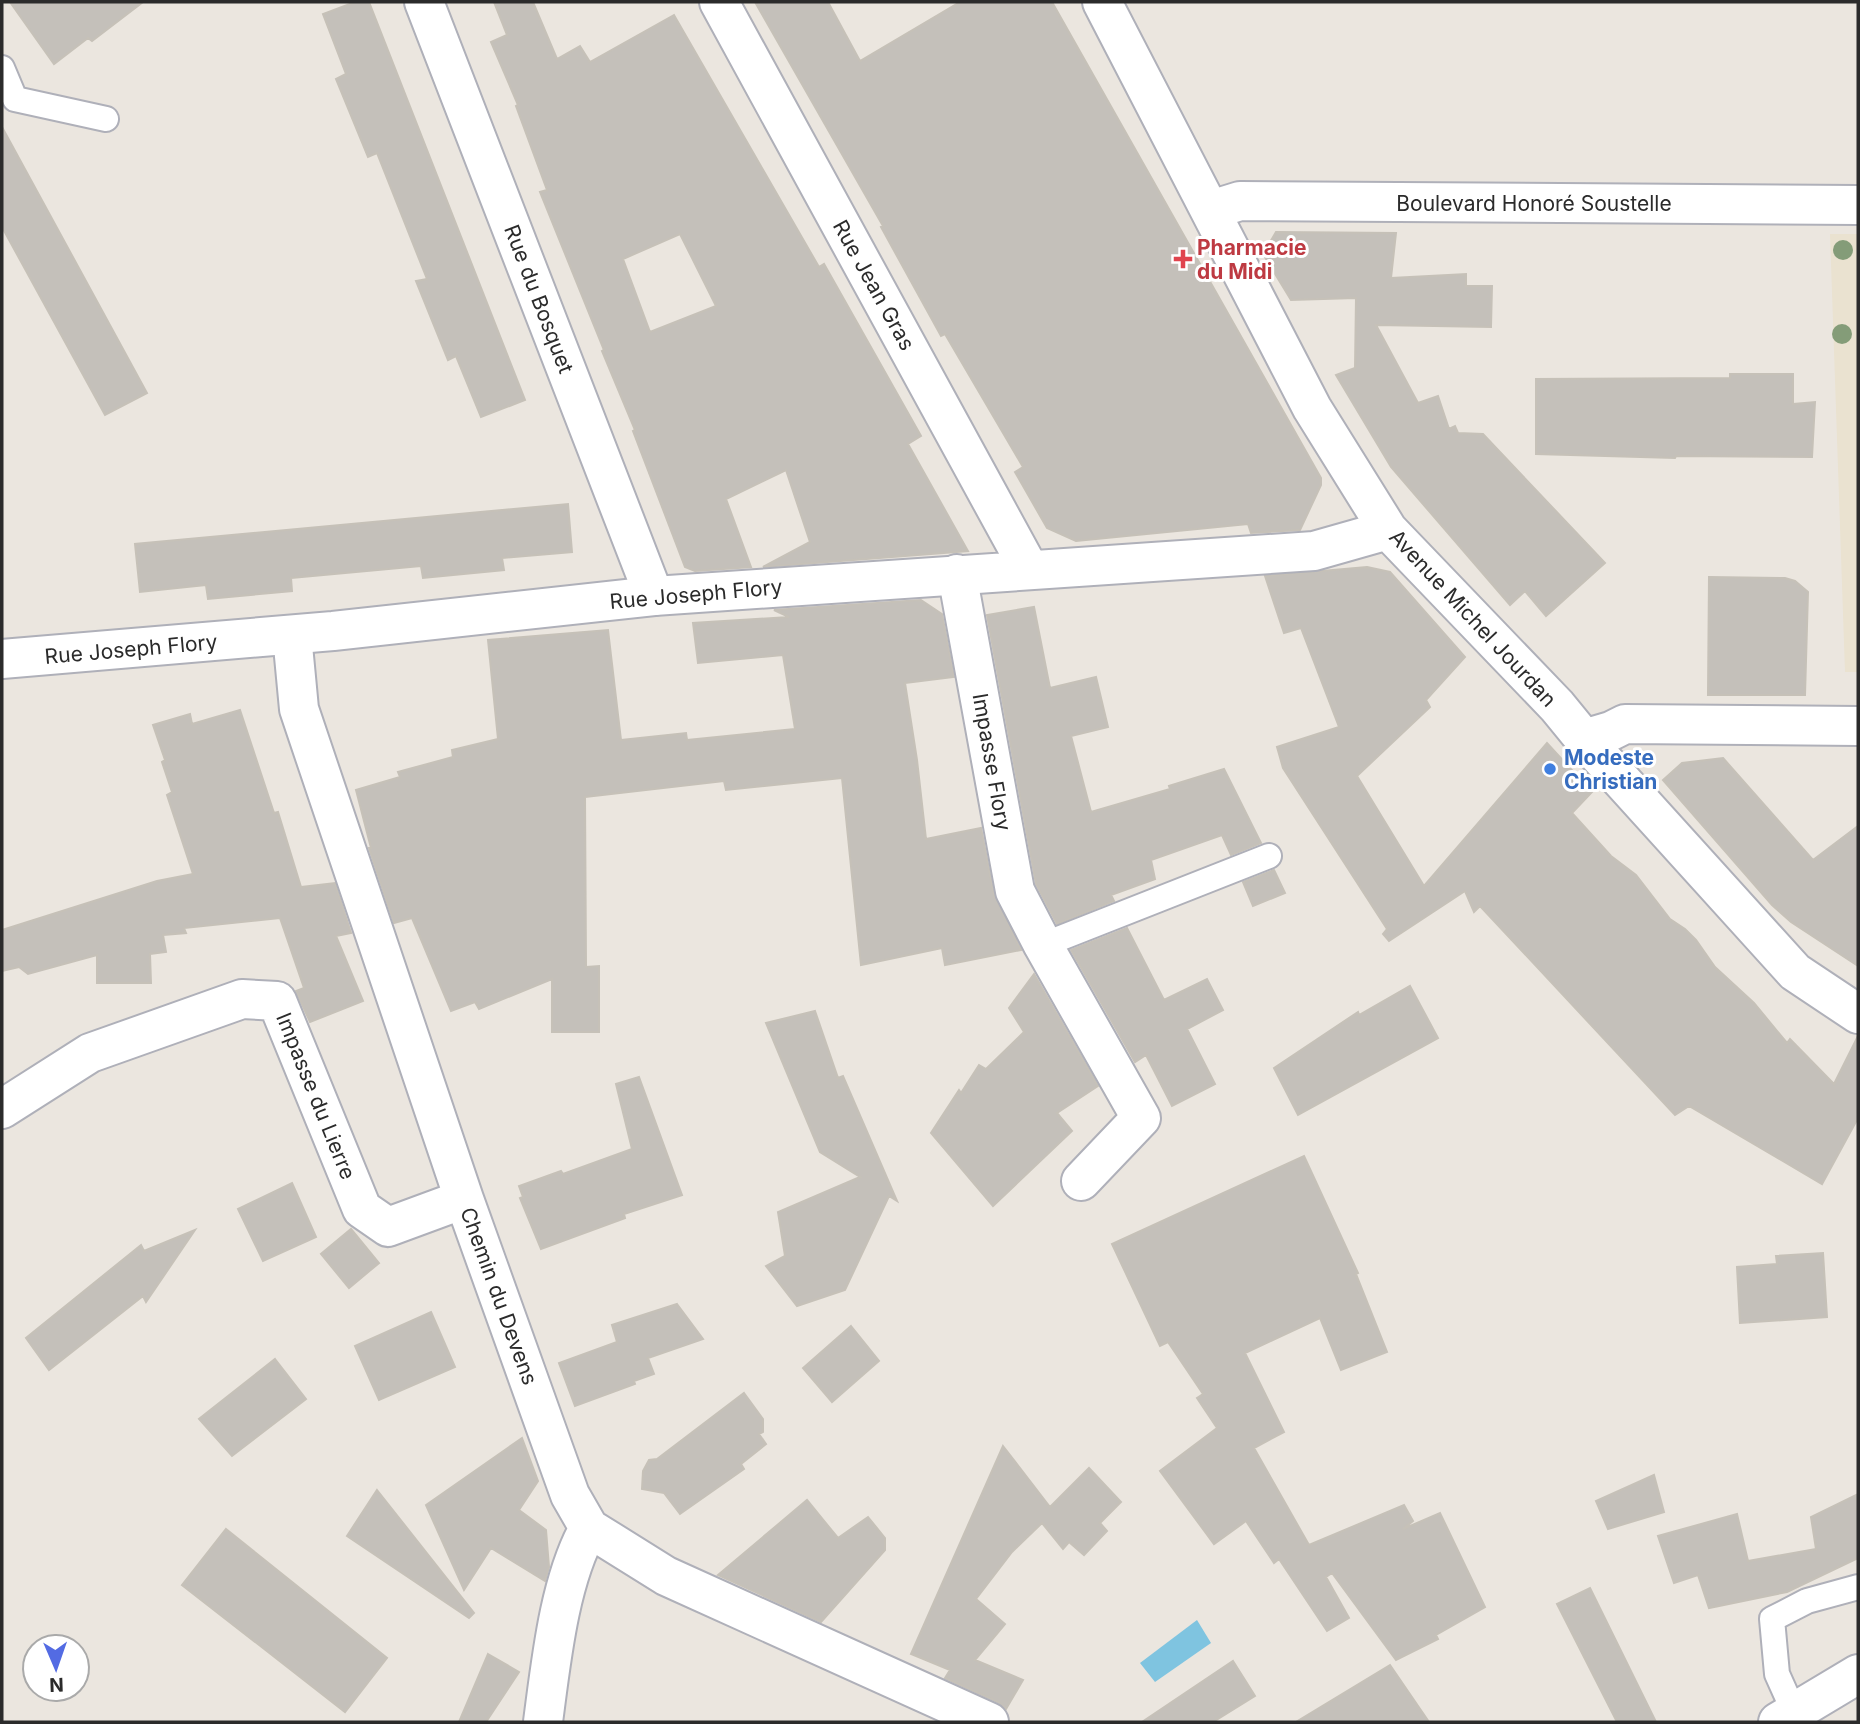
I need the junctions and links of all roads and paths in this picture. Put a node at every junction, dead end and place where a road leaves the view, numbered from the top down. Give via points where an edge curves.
1 (424, 2) edge
2 (719, 2) edge
3 (1102, 2) edge
4 (2, 68) edge
5 (106, 119) dead end
6 (1858, 205) edge
7 (1211, 210) junction
8 (1388, 530) junction
9 (1029, 569) junction
10 (957, 575) junction
11 (654, 596) junction
12 (292, 635) junction
13 (2, 659) edge
14 (1858, 726) edge
15 (1584, 739) junction
16 (1269, 856) dead end
17 (1043, 944) junction
18 (1858, 1014) edge
19 (2, 1109) edge
20 (1081, 1181) dead end
21 (464, 1199) junction
22 (589, 1528) junction
23 (1858, 1587) edge
24 (1858, 1674) edge
25 (1786, 1717) edge
26 (543, 1722) edge
27 (989, 1722) edge

1 - 11 street, Rue du Bosquet
2 - 9 street, Rue Jean Gras
3 - 7 street, Avenue Michel Jourdan
4 - 5 lane via 15,99
6 - 7 street, Boulevard Honoré Soustelle via 1240,201
7 - 8 street, Avenue Michel Jourdan via 1312,408
8 - 9 street, Rue Joseph Flory via 1314,551
8 - 15 street, Avenue Michel Jourdan
9 - 10 street, Rue Joseph Flory
10 - 11 street, Rue Joseph Flory
10 - 17 street, Impasse Flory via 1015,891
11 - 12 street, Rue Joseph Flory
12 - 13 street, Rue Joseph Flory
12 - 21 street, Chemin du Devens via 299,709
14 - 15 street via 1625,724
15 - 18 street, Avenue Michel Jourdan via 1795,972
16 - 17 lane
17 - 20 street, Impasse Flory via 1141,1118
19 - 21 street, Impasse du Lierre via 90,1052 242,999 277,1001 362,1209 388,1227
21 - 22 street, Chemin du Devens via 570,1495
22 - 26 street via 578,1549 553,1644
22 - 27 street, Chemin du Devens via 666,1576
23 - 25 lane via 1807,1601 1772,1619
24 - 25 street

